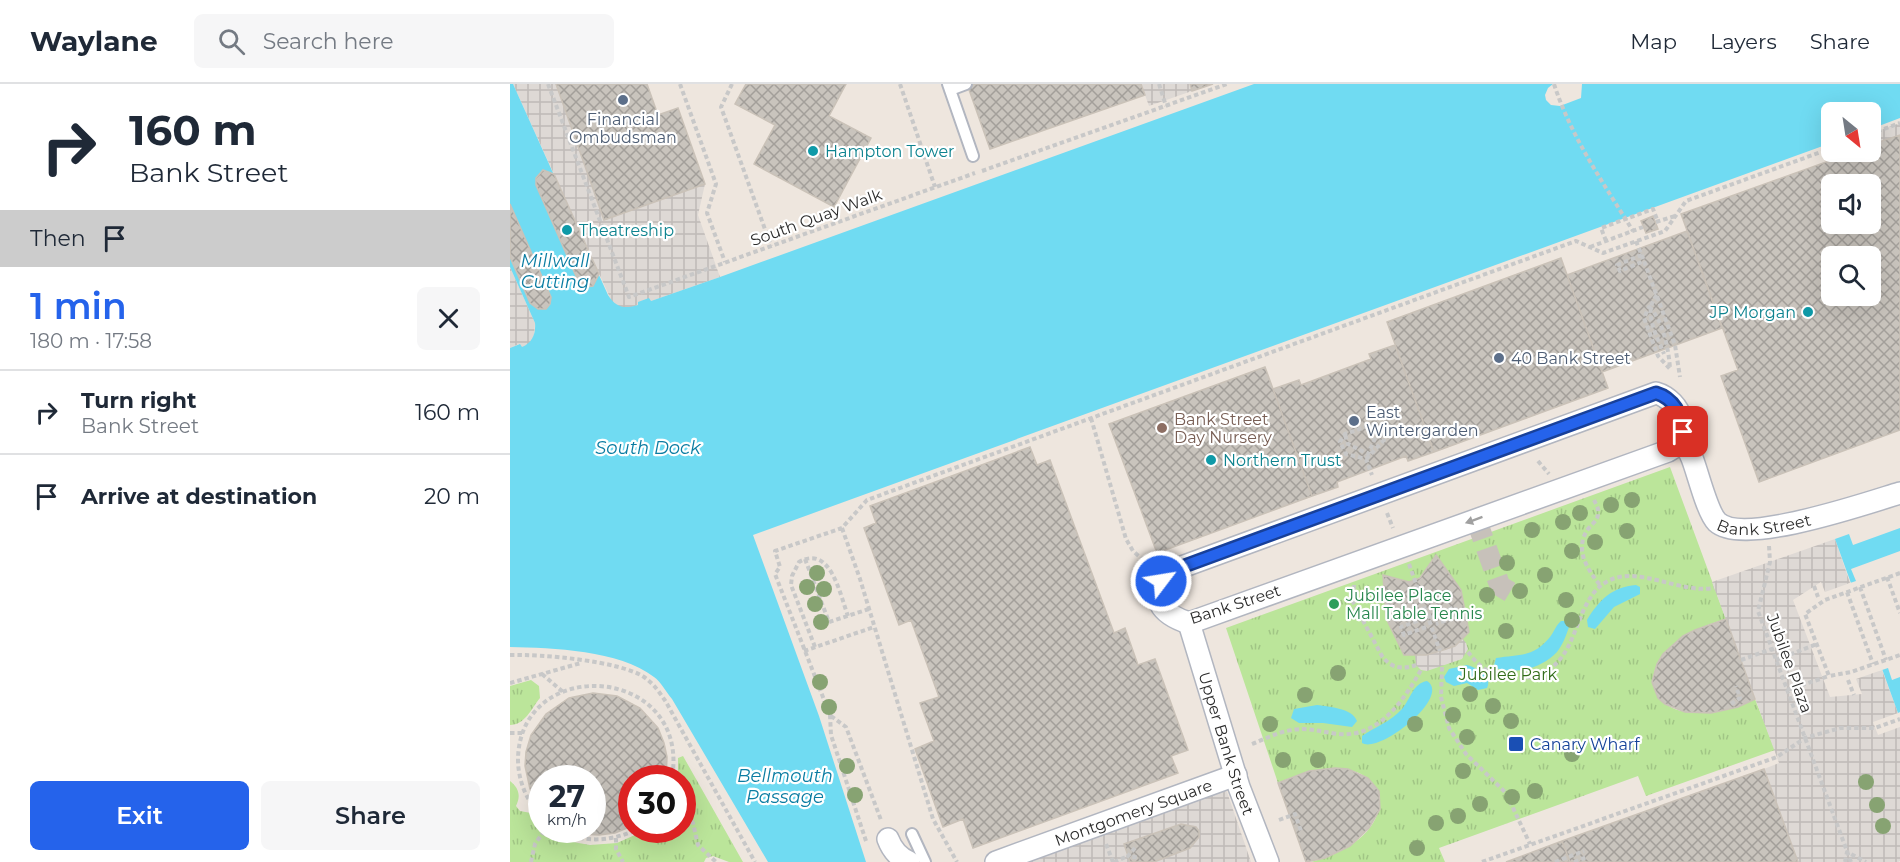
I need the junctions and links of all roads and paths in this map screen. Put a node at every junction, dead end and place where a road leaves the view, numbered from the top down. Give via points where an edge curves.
1 (548, 84) edge
2 (680, 84) edge
3 (732, 84) edge
4 (900, 84) edge
5 (966, 84) edge
6 (1159, 84) edge
7 (1227, 84) edge
8 (1554, 84) edge
9 (949, 87) edge
10 (1165, 104) junction
11 (1900, 123) edge
12 (1881, 130) edge
13 (1821, 152) edge
14 (973, 156) dead end
15 (935, 187) junction
16 (1676, 216) junction
17 (1643, 227) dead end
18 (1633, 231) junction
19 (1606, 241) junction
20 (1636, 241) junction
21 (771, 246) junction
22 (1589, 247) junction
23 (1642, 255) junction
24 (1644, 261) junction
25 (725, 262) junction
26 (1657, 295) junction
27 (1650, 307) junction
28 (1664, 354) dead end
29 (1680, 377) dead end
30 (1091, 418) junction
31 (1374, 424) junction
32 (1345, 434) junction
33 (1682, 437) junction
34 (1366, 459) junction
35 (1538, 461) dead end
36 (1553, 479) dead end
37 (1375, 481) dead end
38 (1900, 493) edge
39 (1594, 500) dead end
40 (1386, 508) dead end
41 (842, 528) junction
42 (1397, 537) dead end
43 (1768, 545) dead end
44 (1406, 558) dead end
45 (805, 559) junction
46 (1349, 565) junction
47 (1168, 572) junction
48 (1900, 573) edge
49 (1887, 577) junction
50 (1600, 585) junction
51 (1814, 586) dead end
52 (1860, 587) junction
53 (1714, 588) dead end
54 (1847, 592) junction
55 (1818, 597) dead end
56 (869, 609) junction
57 (1900, 613) edge
58 (848, 616) junction
59 (1428, 617) junction
60 (1189, 623) junction
61 (1436, 624) dead end
62 (874, 627) junction
63 (1426, 627) dead end
64 (1817, 644) junction
65 (815, 647) junction
66 (1772, 649) junction
67 (804, 651) junction
68 (1440, 651) dead end
69 (1468, 652) dead end
70 (510, 655) edge
71 (1900, 655) edge
72 (1741, 660) dead end
73 (1776, 660) junction
74 (1886, 660) junction
75 (585, 662) junction
76 (1873, 664) junction
77 (1416, 665) dead end
78 (1442, 667) dead end
79 (1420, 670) dead end
80 (541, 673) junction
81 (1829, 676) junction
82 (1848, 680) dead end
83 (510, 682) edge
84 (1736, 687) dead end
85 (1787, 690) junction
86 (563, 693) junction
87 (1854, 695) dead end
88 (1731, 705) dead end
89 (830, 715) junction
90 (1900, 719) edge
91 (510, 733) edge
92 (523, 733) junction
93 (1805, 738) junction
94 (1252, 744) dead end
95 (673, 765) edge
96 (1236, 775) junction
97 (528, 798) edge
98 (1279, 820) dead end
99 (1301, 831) dead end
100 (912, 834) dead end
101 (1103, 835) dead end
102 (696, 836) edge
103 (606, 838) edge
104 (616, 838) joint
105 (877, 841) junction
106 (536, 843) edge
107 (1530, 844) junction
108 (1135, 848) dead end
109 (1584, 851) dead end
110 (1847, 852) junction
111 (1128, 856) junction
112 (1587, 857) dead end
113 (1140, 858) dead end
114 (956, 860) edge
115 (531, 862) edge
116 (623, 862) edge
117 (716, 862) edge
118 (755, 862) edge
119 (909, 862) edge
120 (925, 862) edge
121 (948, 862) edge
122 (996, 862) edge
123 (1114, 862) edge
124 (1268, 862) edge
125 (1482, 862) edge
126 (1555, 862) edge
127 (1574, 862) edge
128 (1845, 862) edge
129 (1851, 862) edge
130 (1866, 862) edge

1 - 25 path, South Quay Walk via 629,297
2 - 25 path via 716,184 707,213
3 - 21 path via 721,107
4 - 15 path
5 - 9 lane
6 - 10 path
7 - 10 path, South Quay Walk
8 - 18 path, bridge via 1594,170
9 - 14 lane
10 - 15 path, South Quay Walk
11 - 12 path
13 - 16 path via 1686,201
15 - 21 path, South Quay Walk
16 - 19 path via 1657,222 1653,209 1601,228
16 - 20 path via 1665,231
17 - 18 path
18 - 19 path
19 - 22 path
20 - 22 path via 1602,253
20 - 23 path
21 - 25 path, South Quay Walk
22 - 30 path via 1576,241
23 - 24 path
23 - 24 path via 1617,265 1620,271
24 - 26 path
26 - 27 path
26 - 29 path via 1675,345
27 - 27 path via 1644,318 1658,356 1670,369 1669,351 1656,313
27 - 28 path
30 - 41 path via 867,500
30 - 47 path via 1126,539 1143,561
31 - 32 path
31 - 32 path via 1377,434 1368,454 1348,444
31 - 34 path via 1381,428 1384,440
32 - 34 path via 1340,442 1346,454
33 - 38 street, Bank Street via 1714,519 1733,529 1780,526
33 -> 46 street, Bank Street via 1668,451
33 - 47 street, Bank Street via 1677,410 1666,397 1656,393
34 - 37 path
35 - 36 path
39 - 50 path via 1599,512 1597,520 1583,537 1581,551
40 - 42 path
41 - 56 path
41 - 67 path via 775,551 780,567 775,574
43 - 66 path, Jubilee Plaza via 1770,562 1758,611
44 - 59 path
45 - 58 path via 822,560 830,568
45 - 58 path via 829,622
45 - 65 path via 795,568 792,585
46 - 60 street, Bank Street
46 - 77 path via 1355,581 1353,602 1382,656 1397,668
47 - 60 street, Bank Street via 1158,590 1161,606 1168,614
48 - 49 path
49 - 52 path
49 - 57 path
50 - 53 path via 1628,577 1690,589
50 - 69 path via 1589,597 1564,655 1539,674 1511,679 1498,676
51 - 55 path
52 - 54 path
52 - 74 path
54 - 64 path via 1825,600 1806,614
54 - 76 path
56 - 58 path
56 - 62 path
59 - 61 path via 1455,607 1458,616
59 - 63 path via 1401,627 1404,635
59 - 68 path
60 - 96 street, Upper Bank Street
62 - 65 path
62 - 114 path via 933,819
64 - 73 path
64 - 81 path
65 - 67 path
66 - 72 path
66 - 73 path, Jubilee Plaza
67 - 89 path
70 - 75 path via 533,654
71 - 74 path
73 - 85 path, Jubilee Plaza
74 - 76 path
75 - 80 path
75 - 118 path via 625,668 643,676 659,692
76 - 81 path
78 - 107 path via 1441,698 1449,728 1460,746 1506,794
79 - 94 path via 1398,707 1364,730 1344,734 1291,730
80 - 83 path
80 - 86 path
81 - 85 path
82 - 87 path
84 - 88 path via 1740,698
85 - 93 path, Jubilee Plaza
86 - 92 path via 539,710
86 - 95 path via 583,686 612,687 643,701 659,718 669,737
89 - 105 path via 831,735
89 - 105 path via 846,727
90 - 93 path via 1875,728 1840,728
91 - 92 path
92 - 97 path via 519,774
93 - 107 path via 1777,757
93 - 110 path, Jubilee Plaza
96 - 122 street, Montgomery Square
96 - 124 street, Upper Bank Street
98 - 99 path via 1295,813
100 - 120 lane
101 - 123 path
102 - 117 path via 698,845
103 - 104 path
104 - 116 path via 616,849
105 - 119 street
106 - 115 path
107 - 125 path
108 - 111 path
109 - 126 path
110 - 128 path
110 - 129 path, Jubilee Plaza
110 - 130 path
111 - 113 path
111 - 123 path
112 - 127 path
114 - 121 path

